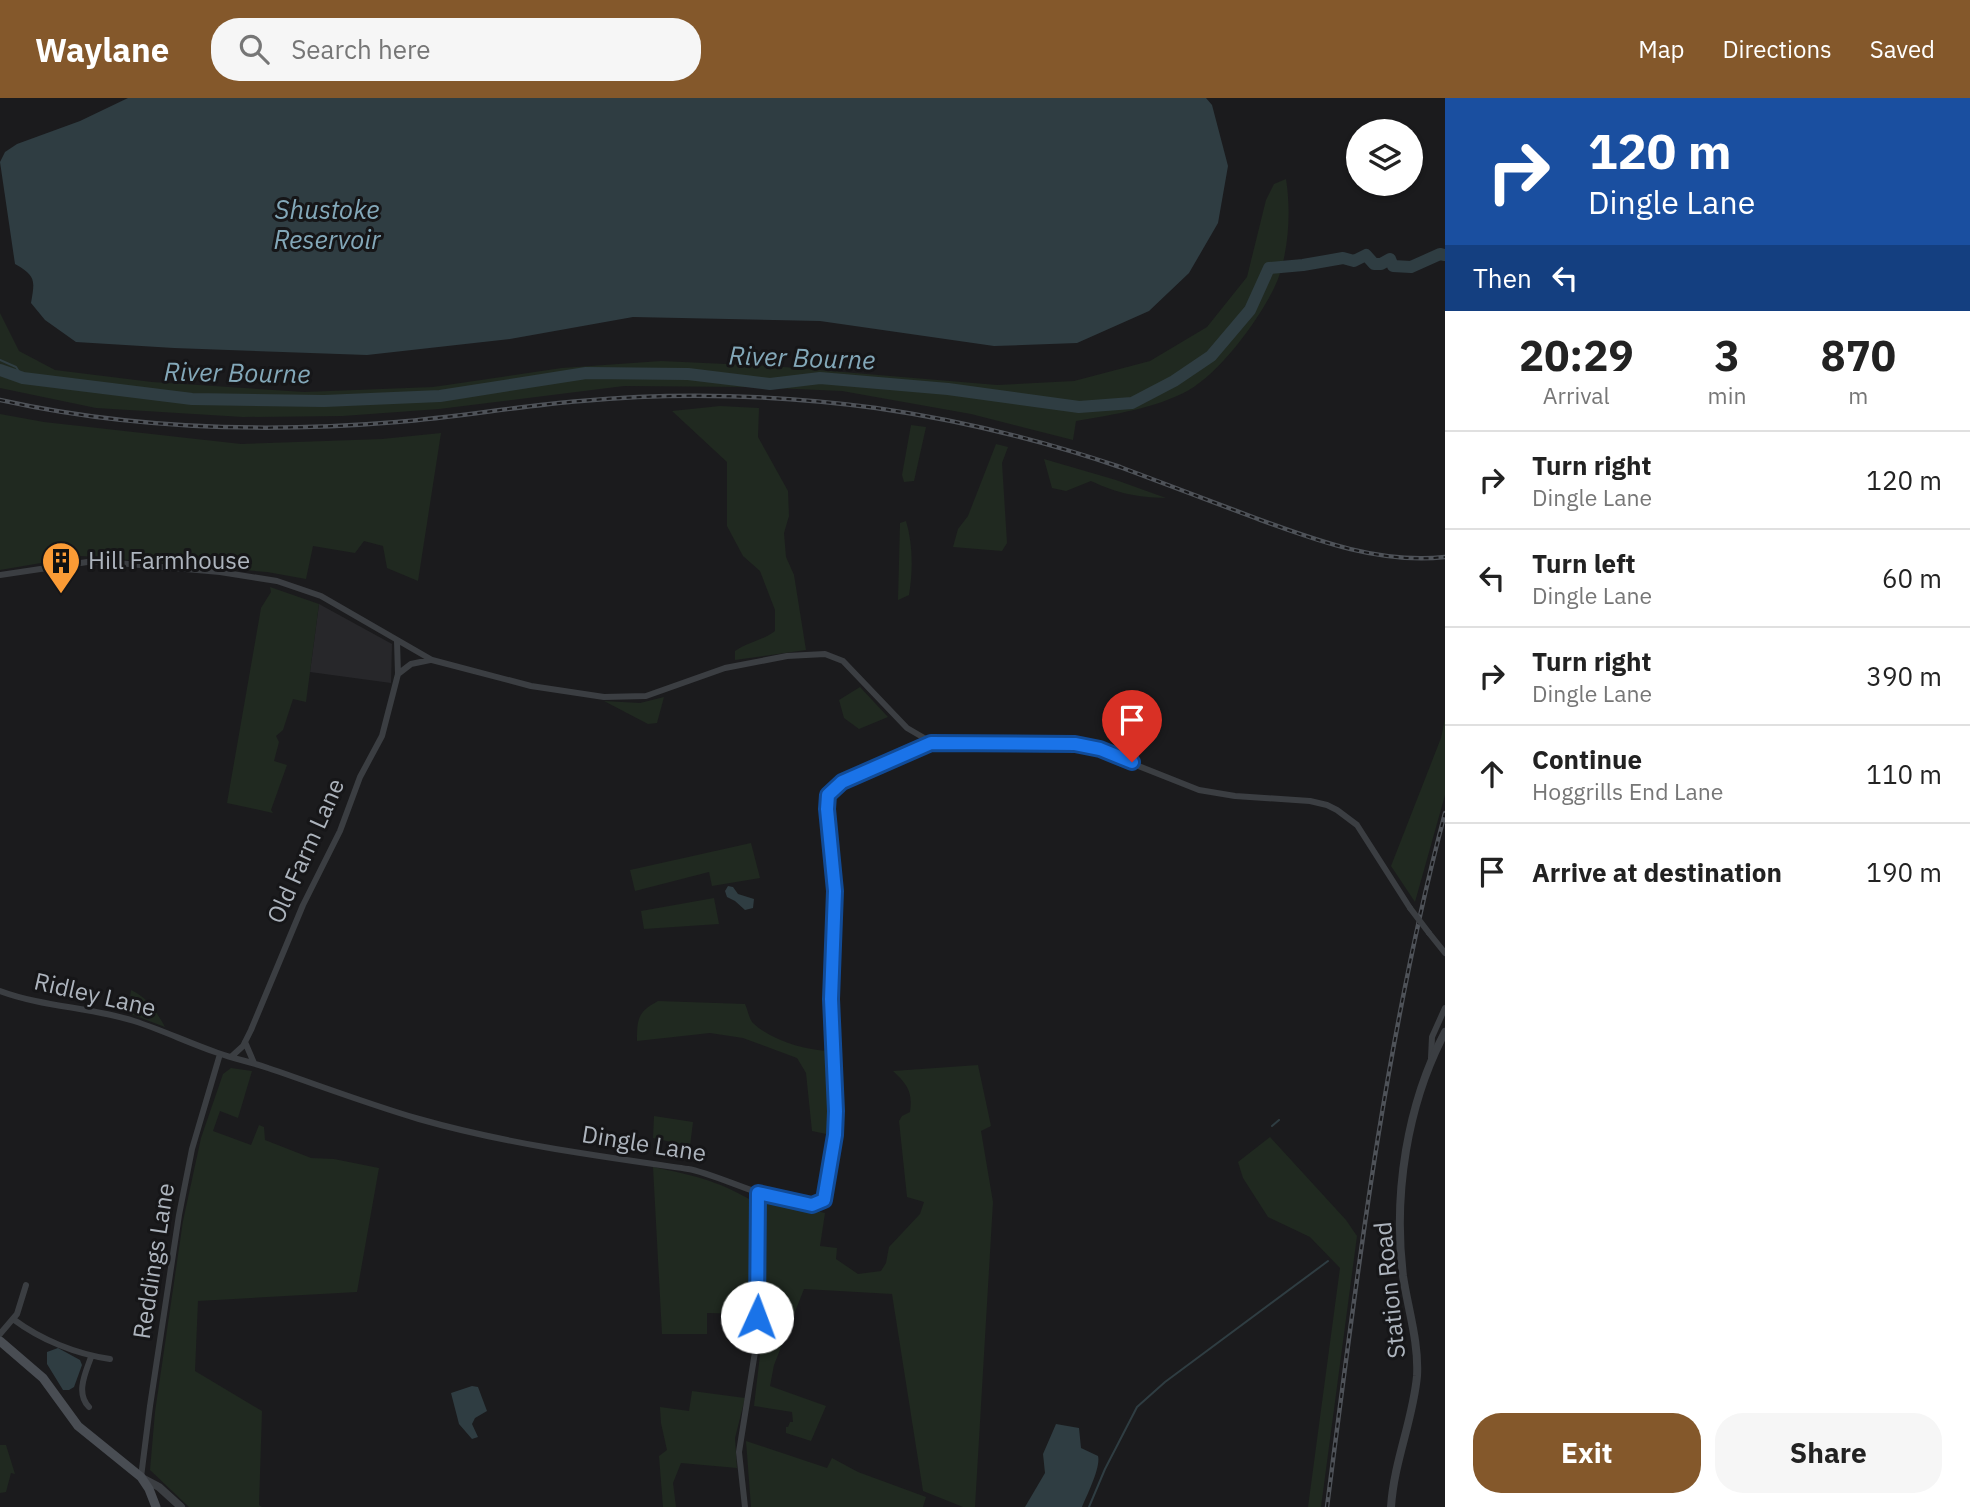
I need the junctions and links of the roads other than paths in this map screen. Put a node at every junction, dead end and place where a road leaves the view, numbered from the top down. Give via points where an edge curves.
1 (0, 575) edge
2 (396, 641) junction
3 (432, 660) junction
4 (398, 674) junction
5 (915, 735) junction
6 (931, 743) junction
7 (909, 754) junction
8 (1445, 953) edge
9 (0, 991) edge
10 (1445, 1008) edge
11 (1445, 1032) edge
12 (245, 1042) junction
13 (220, 1054) junction
14 (231, 1056) junction
15 (1431, 1058) junction
16 (254, 1063) junction
17 (758, 1193) junction
18 (26, 1285) dead end
19 (13, 1319) junction
20 (0, 1334) edge
21 (0, 1340) edge
22 (91, 1357) junction
23 (110, 1359) dead end
24 (89, 1407) dead end
25 (141, 1477) junction
26 (165, 1492) junction
27 (154, 1502) edge
28 (181, 1507) edge
29 (745, 1507) edge
30 (1391, 1507) edge

1 - 2 street via 94,561 249,575 308,590
2 - 3 street
2 - 4 street, Old Farm Lane
3 - 4 street via 411,664
3 - 5 street via 544,689 635,698 725,668 825,654 843,661
4 - 12 street, Old Farm Lane via 382,736
5 - 6 street
5 - 7 street
6 - 7 street, Dingle Lane
6 - 8 street, bridge via 1088,746 1199,790 1319,803 1337,810 1357,825
7 - 17 street, Dingle Lane via 842,782 827,799 835,891 831,999 836,1111 824,1200 812,1205
9 - 13 street, Ridley Lane via 119,1016
10 - 15 street via 1432,1037
11 - 15 street, Station Road
12 - 14 street, Old Farm Lane
12 - 16 street
13 - 14 street, Dingle Lane
13 - 25 street, Reddings Lane via 178,1215
14 - 16 street, Dingle Lane
15 - 30 street, Station Road via 1416,1102 1402,1189 1402,1260 1417,1378 1395,1469
16 - 17 street, Dingle Lane via 452,1128 510,1142 701,1171
17 - 29 street via 755,1352 739,1452
18 - 19 street
19 - 20 street
19 - 22 street via 33,1334
21 - 25 main road via 43,1378 84,1432
22 - 23 street
22 - 24 street via 82,1392
25 - 26 street
25 - 27 main road
26 - 27 street
26 - 28 street

